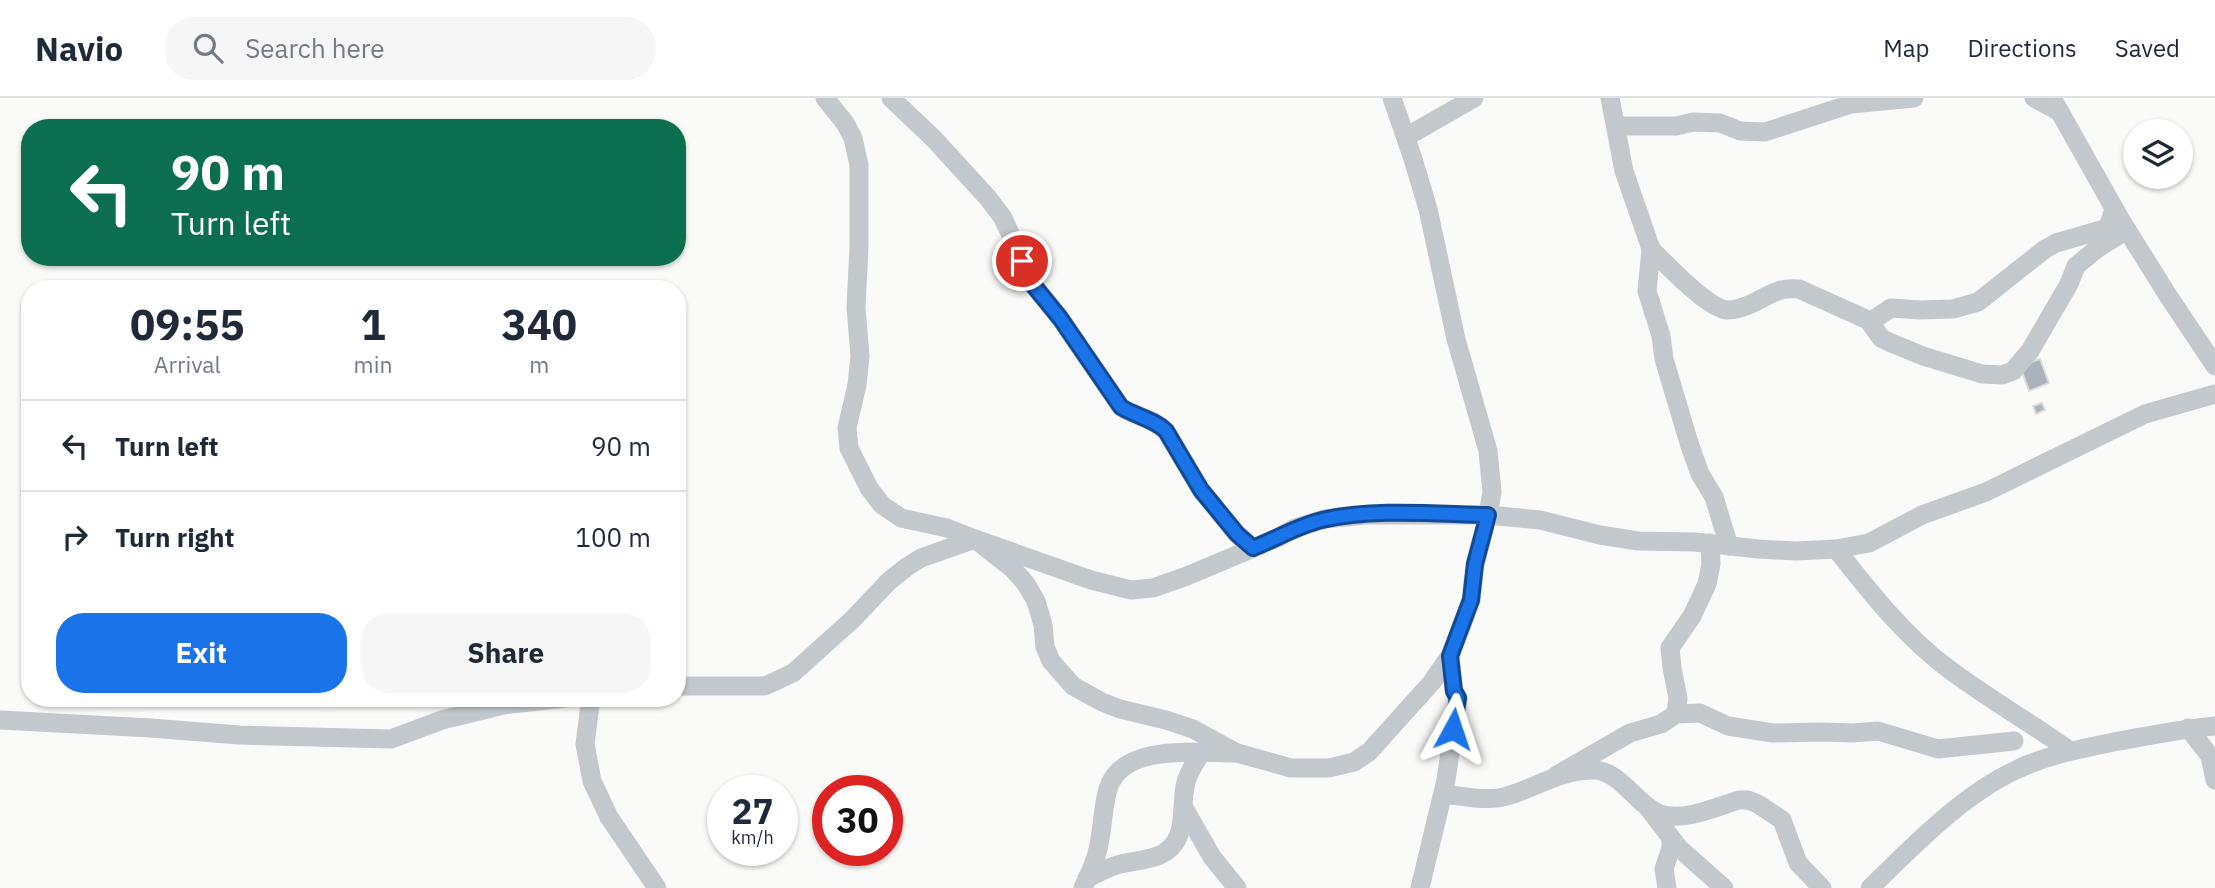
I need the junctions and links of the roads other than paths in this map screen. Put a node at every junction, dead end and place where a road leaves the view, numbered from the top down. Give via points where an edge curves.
1 (891, 98) edge
2 (1392, 98) edge
3 (1474, 98) edge
4 (1610, 98) edge
5 (1914, 98) edge
6 (2034, 98) edge
7 (824, 100) edge
8 (2056, 105) edge
9 (1617, 126) junction
10 (1406, 137) junction
11 (2114, 207) junction
12 (2127, 230) junction
13 (1651, 249) junction
14 (1870, 322) junction
15 (2215, 366) edge
16 (2215, 394) edge
17 (1488, 515) junction
18 (975, 539) junction
19 (1720, 545) junction
20 (1253, 548) junction
21 (1836, 549) junction
22 (1450, 656) junction
23 (686, 686) edge
24 (496, 707) edge
25 (590, 707) edge
26 (1676, 713) junction
27 (2017, 713) junction
28 (0, 720) edge
29 (2215, 726) edge
30 (2188, 728) junction
31 (2014, 741) junction
32 (2070, 751) junction
33 (1201, 753) junction
34 (1237, 753) junction
35 (1557, 775) junction
36 (1997, 780) junction
37 (2215, 780) edge
38 (1443, 794) junction
39 (1646, 806) junction
40 (1184, 807) junction
41 (1671, 838) junction
42 (1085, 883) edge
43 (657, 888) edge
44 (1237, 888) edge
45 (1420, 888) edge
46 (1667, 888) edge
47 (1724, 888) edge
48 (1822, 888) edge
49 (1870, 888) edge

1 - 20 street via 1003,218 1034,286 1121,407 1166,431 1201,490
2 - 10 street
3 - 10 street
4 - 9 street
5 - 9 street via 1851,104 1765,132 1740,131 1720,123
6 - 8 street
7 - 18 street via 853,138 859,165 856,307 860,356 847,428 849,448 882,505 901,518
8 - 11 street
9 - 13 street via 1624,171
10 - 17 street via 1488,451 1492,492
11 - 12 street
11 - 14 street via 2108,228 2045,248 1978,302 1952,309 1891,308
12 - 14 street via 2076,266 2030,351 2008,374 1982,374 1923,356 1881,338
12 - 15 street
13 - 14 street via 1692,288 1723,309 1743,307 1787,288 1799,289
13 - 19 street via 1647,290 1689,443 1714,497
16 - 21 street via 2145,414 1986,492 1922,515 1869,543
17 - 19 street via 1540,520 1638,541
17 - 20 street via 1324,519
17 - 22 street via 1471,600
18 - 20 street via 1132,590 1153,588
18 - 23 street via 908,566 793,673 765,686
18 - 34 street via 1026,584 1036,601 1051,661 1073,686 1120,709 1193,729
19 - 21 street
19 - 26 street via 1692,616 1670,648
21 - 27 street via 1917,641 1949,669
22 - 34 street via 1415,703 1354,762 1329,768 1291,768
22 - 38 street via 1458,698
24 - 28 street via 391,739
25 - 43 street via 585,744 592,781 609,817
26 - 31 street via 1700,713 1728,726 1773,733 1878,731 1950,750
26 - 35 street via 1661,724 1630,733
27 - 31 street
27 - 32 street
29 - 30 street
30 - 32 street
30 - 37 street via 2210,756
31 - 36 street
32 - 36 street
33 - 34 street
33 - 40 street via 1185,784
33 - 42 street via 1136,759 1115,773 1097,853
35 - 38 street via 1506,797
35 - 39 street via 1596,769 1611,775
36 - 49 street via 1924,836
38 - 45 street
39 - 41 street
39 - 48 street via 1662,815 1683,816 1739,800 1758,804 1782,820 1798,863
40 - 42 street via 1183,827 1175,844 1163,854 1116,865
40 - 44 street via 1212,857
41 - 46 street via 1664,869
41 - 47 street

